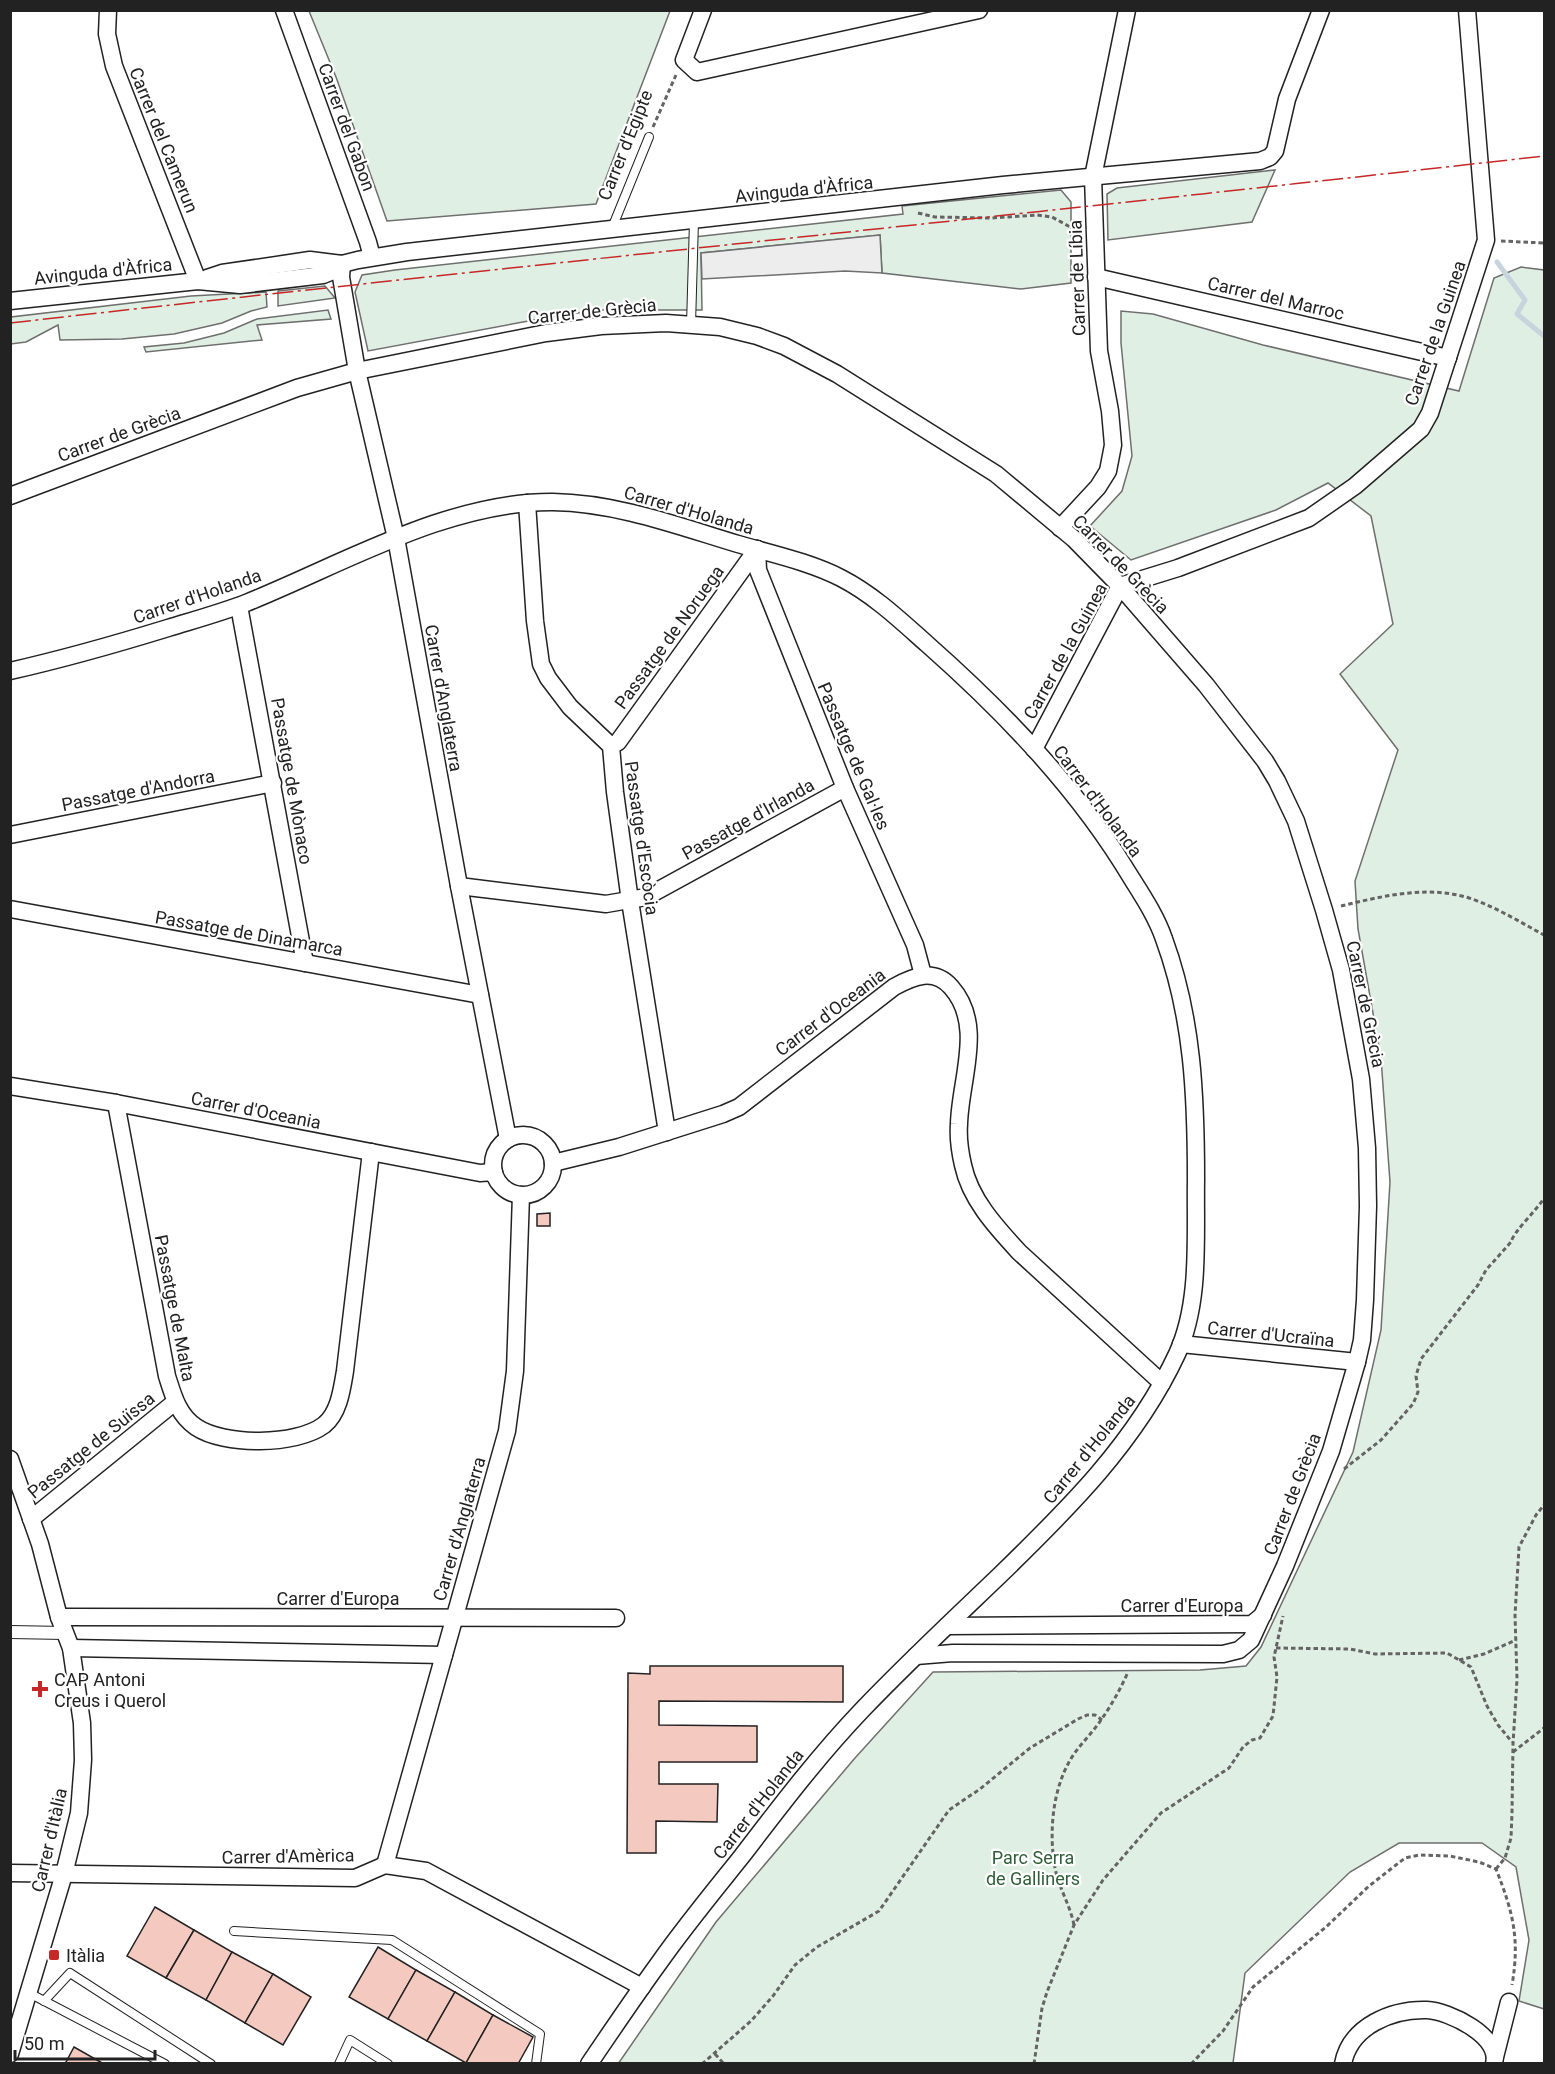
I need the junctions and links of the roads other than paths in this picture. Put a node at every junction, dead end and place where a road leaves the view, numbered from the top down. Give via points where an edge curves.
1 (108, 10) edge
2 (284, 10) edge
3 (703, 10) edge
4 (979, 10) edge
5 (1127, 10) edge
6 (1321, 10) edge
7 (1467, 10) edge
8 (649, 137) road end
9 (1093, 177) junction
10 (694, 221) junction
11 (611, 230) junction
12 (372, 257) junction
13 (342, 264) junction
14 (1095, 277) junction
15 (198, 281) junction
16 (11, 301) edge
17 (691, 325) junction
18 (1448, 358) junction
19 (357, 371) junction
20 (10, 496) edge
21 (527, 503) junction
22 (1060, 528) junction
23 (396, 538) junction
24 (757, 549) junction
25 (1120, 586) junction
26 (239, 606) junction
27 (10, 671) edge
28 (611, 746) junction
29 (1034, 749) junction
30 (273, 783) junction
31 (845, 788) junction
32 (10, 834) edge
33 (459, 886) junction
34 (630, 901) junction
35 (10, 909) edge
36 (304, 963) junction
37 (923, 975) junction
38 (480, 995) junction
39 (10, 1086) edge
40 (116, 1103) junction
41 (667, 1132) junction
42 (508, 1139) junction
43 (371, 1152) junction
44 (553, 1163) junction
45 (494, 1172) junction
46 (521, 1195) junction
47 (1181, 1344) junction
48 (1357, 1362) junction
49 (1162, 1383) junction
50 (175, 1402) junction
51 (10, 1459) edge
52 (31, 1519) junction
53 (1263, 1615) junction
54 (59, 1617) junction
55 (454, 1618) junction
56 (616, 1618) dead end
57 (947, 1626) junction
58 (10, 1632) edge
59 (68, 1641) junction
60 (444, 1655) junction
61 (916, 1656) junction
62 (385, 1865) junction
63 (10, 1874) edge
64 (64, 1874) junction
65 (234, 1931) dead end
66 (642, 1987) junction
67 (28, 1993) junction
68 (44, 2001) junction
69 (1509, 2002) road end
70 (10, 2055) edge
71 (1494, 2060) edge
72 (165, 2064) edge
73 (211, 2064) edge
74 (339, 2064) edge
75 (388, 2064) edge
76 (536, 2064) edge
77 (589, 2064) edge
78 (1343, 2064) edge

1 - 15 street, Carrer del Camerun via 107,34 114,66
2 - 12 street, Carrer del Gabon
3 - 4 street via 684,60 697,72
5 - 9 street, Carrer de Líbia
6 - 9 street, Avinguda d'Àfrica via 1270,157
7 - 18 street, Carrer de la Guinea via 1486,240
8 - 11 lane, Carrer d'Egipte
9 - 10 street, Avinguda d'Àfrica
9 - 14 street, Carrer de Líbia
10 - 11 street, Avinguda d'Àfrica
10 - 17 lane
11 - 12 street, Avinguda d'Àfrica
12 - 13 street, Avinguda d'Àfrica
13 - 15 street, Avinguda d'Àfrica via 310,260 222,273
13 - 19 street, Carrer d'Anglaterra
14 - 18 street, Carrer del Marroc
14 - 22 street, Carrer de Líbia via 1099,351 1113,445 1108,471 1098,487
15 - 16 street, Avinguda d'Àfrica
17 - 19 street, Carrer de Grècia via 636,324 546,333
17 - 22 street, Carrer de Grècia via 757,336 837,374 996,474
18 - 25 street, Carrer de la Guinea via 1421,429 1332,504 1309,518
19 - 20 street, Carrer de Grècia via 297,388
19 - 23 street, Carrer d'Anglaterra
21 - 23 street, Carrer d'Holanda via 491,508
21 - 24 street, Carrer d'Holanda via 591,504 624,510
21 - 28 street, Passatge d'Escòcia via 541,664 570,707
22 - 25 street, Carrer de Grècia
23 - 26 street, Carrer d'Holanda
23 - 33 street, Carrer d'Anglaterra
24 - 28 street, Passatge de Noruega via 618,742
24 - 29 street, Carrer d'Holanda via 841,578 886,608 992,704
24 - 31 street, Passatge de Gal·les via 758,570
25 - 29 street, Carrer de la Guinea
25 - 48 street, Carrer de Grècia via 1265,760 1296,821 1324,910 1352,1022 1367,1148 1365,1300
26 - 27 street, Carrer d'Holanda
26 - 30 street, Passatge de Mònaco
28 - 34 street, Passatge d'Escòcia
29 - 47 street, Carrer d'Holanda via 1113,848 1162,931 1174,970 1192,1059 1196,1106 1194,1282
30 - 32 street, Passatge d'Andorra
30 - 36 street, Passatge de Mònaco
31 - 34 street, Passatge d'Irlanda via 646,897
31 - 37 street, Passatge de Gal·les via 915,945
33 - 34 street, Passatge d'Irlanda via 606,904
33 - 38 street, Carrer d'Anglaterra
34 - 41 street, Passatge d'Escòcia
35 - 36 street, Passatge de Dinamarca
36 - 38 street, Passatge de Dinamarca
37 - 41 street, Carrer d'Oceania via 910,978 875,1000 739,1107
37 - 49 street via 936,976 948,984 965,1011 969,1047 959,1133 963,1164 977,1200 1018,1252
38 - 42 street, Carrer d'Anglaterra
39 - 40 street, Carrer d'Oceania
40 - 43 street, Carrer d'Oceania
40 - 50 street, Passatge de Malta
41 - 44 street, Carrer d'Oceania
42 - 44 street via 519,1135 537,1139 550,1151
42 - 45 street via 495,1153
43 - 45 street, Carrer d'Oceania via 480,1173
43 - 50 street, Passatge de Malta via 345,1371 341,1396 329,1419 297,1437 236,1439 196,1427
44 - 46 street via 552,1173 540,1190
45 - 46 street via 504,1188
46 - 55 street, Carrer d'Anglaterra via 513,1400
47 - 48 street, Carrer d'Ucraïna
47 - 49 street, Carrer d'Holanda
48 - 53 street, Carrer de Grècia via 1328,1460
49 - 57 street, Carrer d'Holanda via 1149,1408 1088,1486
50 - 52 street, Passatge de Suïssa
51 - 52 street, Carrer d'Itàlia
52 - 54 street, Carrer d'Itàlia
53 - 57 street, Carrer d'Europa via 1252,1624
53 - 61 street, Carrer d'Europa via 1251,1640 1239,1650 1223,1654
54 - 55 street, Carrer d'Europa
54 - 59 street, Carrer d'Itàlia
55 - 56 street, Carrer d'Europa
55 - 60 street, Carrer d'Anglaterra
57 - 61 street, Carrer d'Holanda
58 - 59 street
59 - 60 street
59 - 64 street, Carrer d'Itàlia via 81,1712 83,1760 79,1814
60 - 62 street, Carrer d'Anglaterra
61 - 66 street, Carrer d'Holanda via 808,1770
62 - 64 street, Carrer d'Amèrica via 355,1878
62 - 66 street via 426,1871
63 - 64 street, Carrer d'Amèrica
64 - 67 street, Carrer d'Itàlia
65 - 76 lane via 393,1940 540,2034
66 - 77 street, Carrer d'Holanda
67 - 68 lane
67 - 70 street, Carrer d'Itàlia
68 - 72 lane
68 - 73 lane via 70,1973
69 - 71 street
71 - 78 street via 1490,2044 1472,2028 1444,2013 1427,2010 1395,2015 1368,2026 1350,2044
74 - 75 lane via 350,2040

